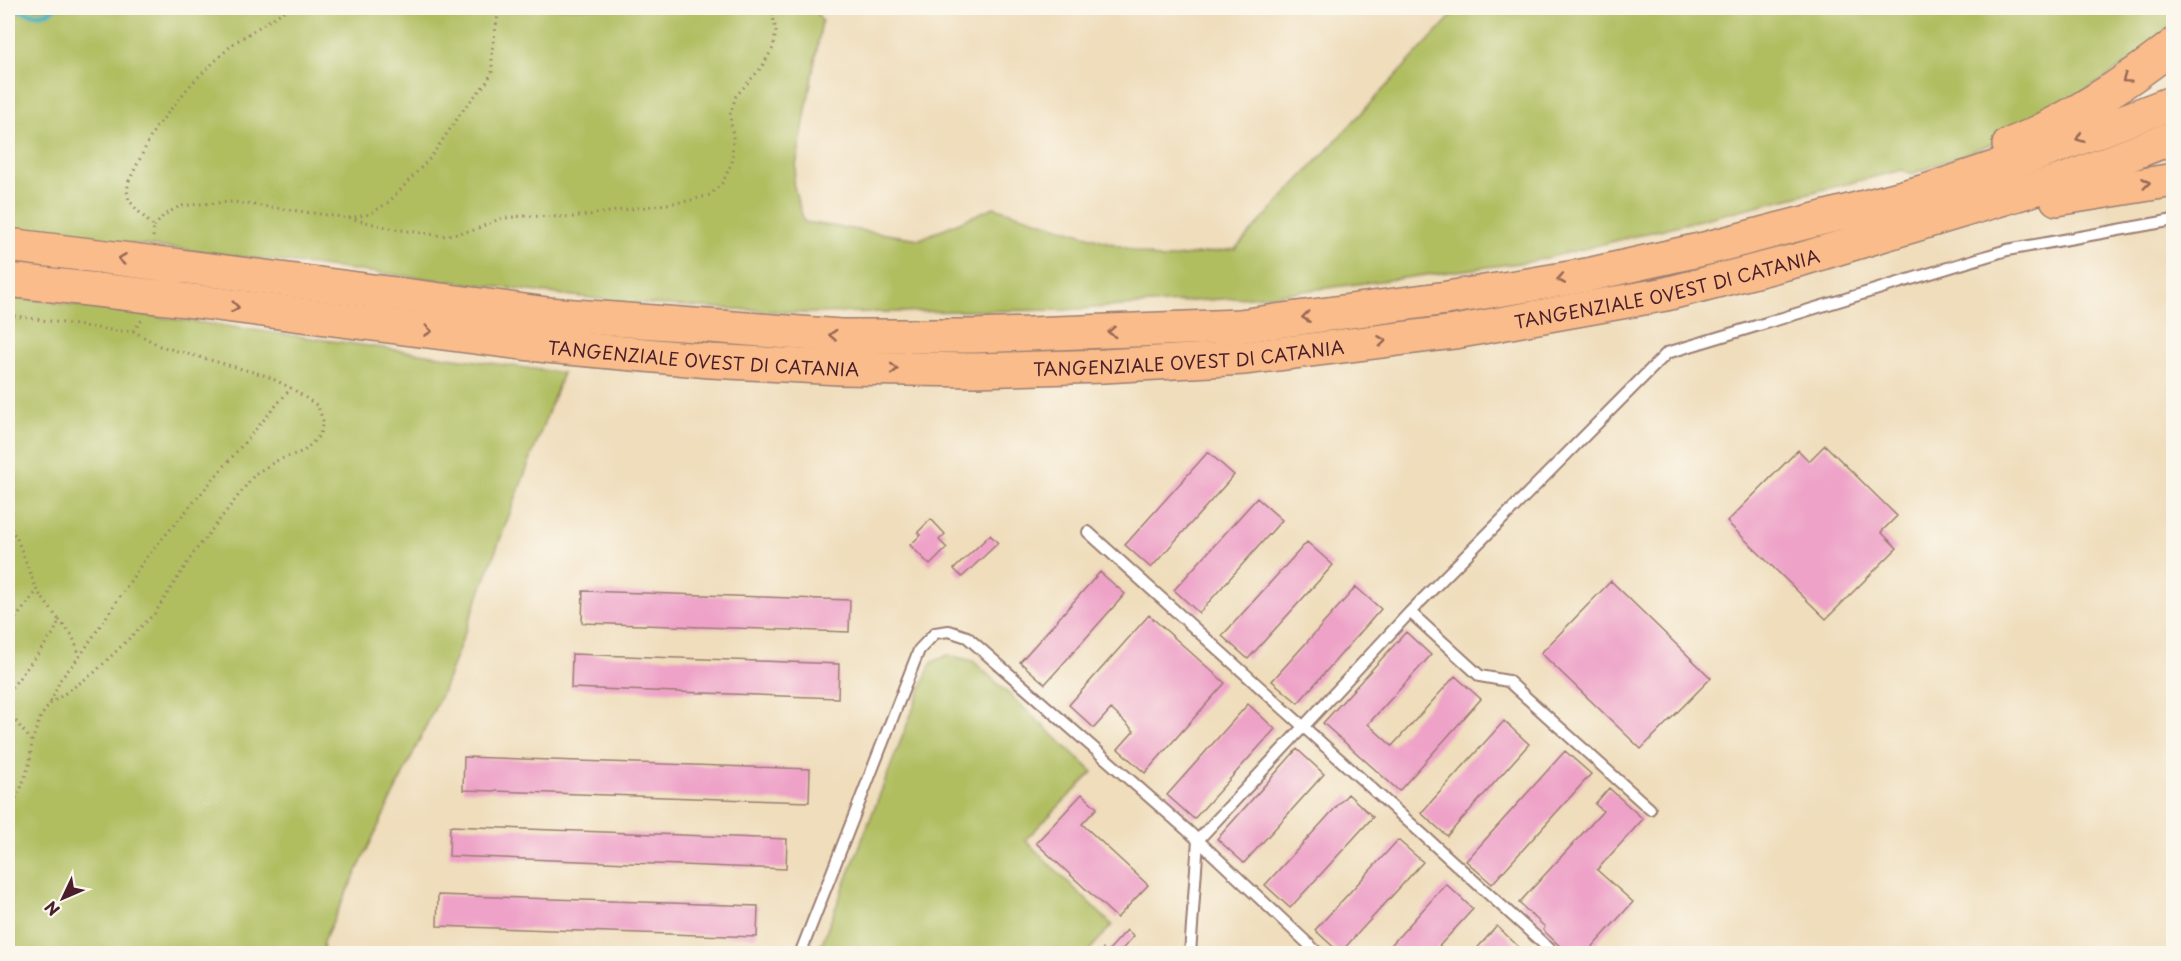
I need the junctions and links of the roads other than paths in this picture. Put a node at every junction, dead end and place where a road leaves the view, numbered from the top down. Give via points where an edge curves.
1 (2174, 45) edge
2 (2174, 102) edge
3 (2174, 137) edge
4 (2174, 180) edge
5 (2174, 220) edge
6 (8, 245) edge
7 (1802, 259) junction
8 (1618, 268) junction
9 (8, 280) edge
10 (1088, 532) dead end
11 (1410, 612) junction
12 (1303, 727) junction
13 (1650, 809) dead end
14 (1198, 840) junction
15 (800, 954) edge
16 (1190, 954) edge
17 (1319, 954) edge
18 (1555, 954) edge

1 -> 8 highway via 2118,85 2016,142 1899,183 1718,232
2 -> 8 highway, TANGENZIALE OVEST DI CATANIA via 1926,191
3 - 7 highway, TANGENZIALE OVEST DI CATANIA via 2064,180
7 -> 4 highway via 1978,222 2068,196
5 - 11 lane via 2007,250 1667,353
8 -> 6 highway, TANGENZIALE OVEST DI CATANIA, bridge via 1447,298 1239,326 1090,333 841,336 548,314
9 -> 7 highway, TANGENZIALE OVEST DI CATANIA, bridge via 558,347 710,361 975,370 1245,358 1455,332 1666,294
10 - 12 lane
11 - 12 lane
11 - 13 lane via 1480,676 1508,681
12 - 14 lane
12 - 18 lane
14 - 15 lane via 967,637 949,631 935,633 919,650
14 - 16 lane
14 - 17 lane

